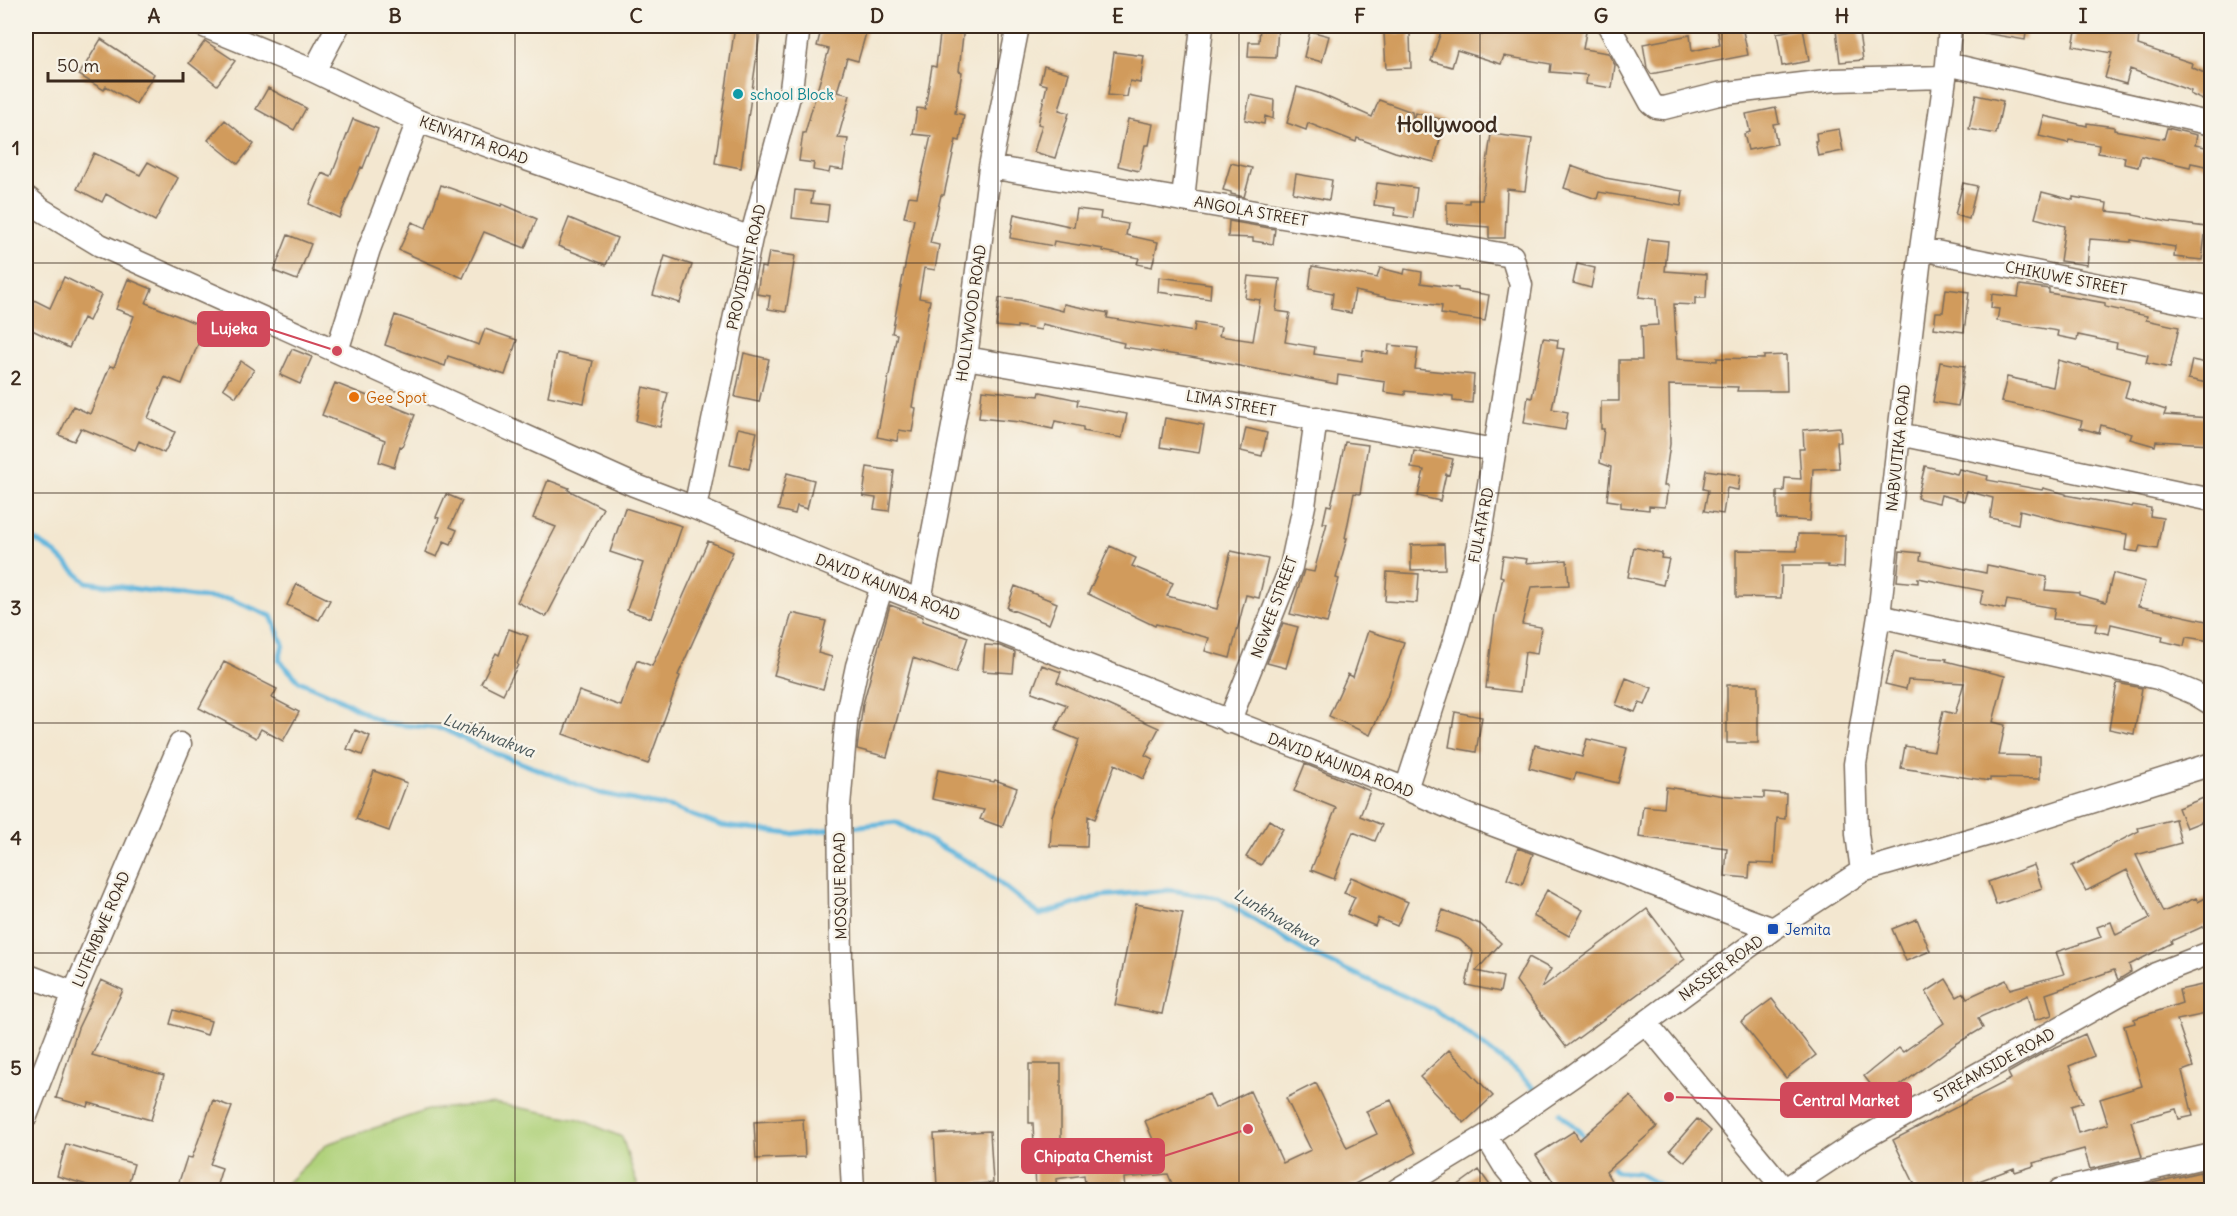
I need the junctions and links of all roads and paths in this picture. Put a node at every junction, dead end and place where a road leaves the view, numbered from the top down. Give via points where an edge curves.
1 (204, 26) edge
2 (338, 26) edge
3 (799, 26) edge
4 (1018, 26) edge
5 (1202, 26) edge
6 (1609, 26) edge
7 (1950, 26) edge
8 (1946, 70) junction
9 (314, 71) junction
10 (418, 121) junction
11 (2211, 124) edge
12 (990, 167) junction
13 (26, 197) edge
14 (1183, 199) junction
15 (751, 238) junction
16 (1921, 249) junction
17 (1512, 256) joint
18 (2211, 308) edge
19 (337, 351) junction
20 (966, 358) junction
21 (1316, 418) junction
22 (1899, 434) junction
23 (1495, 450) junction
24 (2211, 500) edge
25 (695, 508) junction
26 (882, 586) junction
27 (920, 600) junction
28 (1879, 616) junction
29 (2211, 704) edge
30 (1229, 722) junction
31 (180, 744) dead end
32 (2211, 764) edge
33 (1406, 789) junction
34 (1862, 871) junction
35 (1773, 929) junction
36 (2211, 952) edge
37 (26, 975) edge
38 (74, 993) junction
39 (1646, 1023) junction
40 (26, 1116) edge
41 (1486, 1136) junction
42 (2211, 1155) edge
43 (1784, 1190) edge
44 (853, 1191) edge
45 (1397, 1191) edge
46 (1524, 1191) edge
47 (2061, 1191) edge

1 - 9 street, KENYATTA ROAD
2 - 9 street
3 - 15 street, PROVIDENT ROAD via 791,89
4 - 12 street, HOLLYWOOD ROAD
5 - 14 street
6 - 8 street via 1656,107 1719,94
7 - 8 street, NABVUTIKA ROAD
8 - 11 street
8 - 16 street, NABVUTIKA ROAD
9 - 10 street, KENYATTA ROAD
10 - 15 street, KENYATTA ROAD
10 - 19 street via 369,249
12 - 14 street, ANGOLA STREET
12 - 20 street, HOLLYWOOD ROAD
13 - 19 street, DAVID KAUNDA ROAD via 100,245
14 - 17 street, ANGOLA STREET
15 - 25 street, PROVIDENT ROAD
16 - 18 street, CHIKUWE STREET
16 - 22 street, NABVUTIKA ROAD
17 - 23 street, FULATA RD via 1521,285
19 - 25 street, DAVID KAUNDA ROAD via 634,485
20 - 21 street, LIMA STREET
20 - 27 street, HOLLYWOOD ROAD
21 - 23 street, LIMA STREET
21 - 30 street, NGWEE STREET via 1291,567
22 - 24 street
22 - 28 street, NABVUTIKA ROAD
23 - 33 street, FULATA RD via 1479,547 1456,635
25 - 26 street, DAVID KAUNDA ROAD
26 - 27 street, DAVID KAUNDA ROAD
26 - 44 street, MOSQUE ROAD via 847,713 839,806
27 - 30 street, DAVID KAUNDA ROAD
28 - 29 street via 2158,678
28 - 34 street, NABVUTIKA ROAD via 1855,764
30 - 33 street, DAVID KAUNDA ROAD
31 - 38 street, LUTEMBWE ROAD
32 - 34 street, NASSER ROAD
33 - 35 street, DAVID KAUNDA ROAD
34 - 35 street, NASSER ROAD
35 - 39 street, NASSER ROAD
36 - 43 street, STREAMSIDE ROAD via 2156,974 1857,1142
37 - 38 street
38 - 40 street, LUTEMBWE ROAD
39 - 41 street, NASSER ROAD
39 - 43 street
41 - 45 street, NASSER ROAD
41 - 46 street
42 - 47 street

